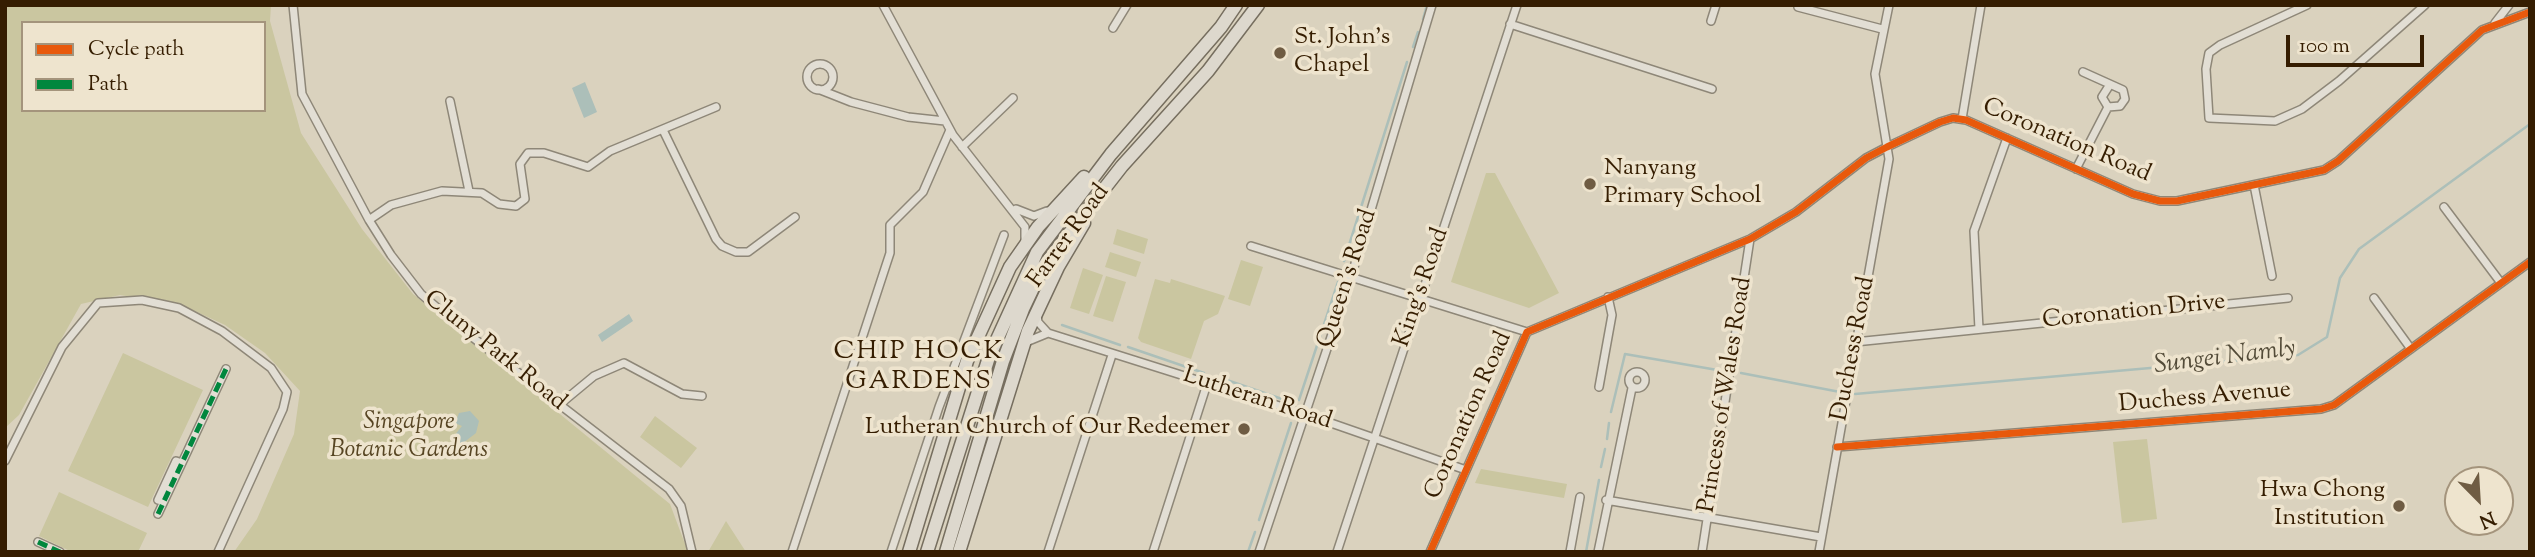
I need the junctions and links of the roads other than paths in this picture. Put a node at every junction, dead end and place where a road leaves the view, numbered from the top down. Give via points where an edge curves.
1 (293, 5) edge
2 (886, 5) edge
3 (1126, 5) edge
4 (1236, 5) edge
5 (1258, 5) edge
6 (1432, 5) edge
7 (1716, 5) edge
8 (1889, 5) edge
9 (1981, 5) edge
10 (2308, 5) edge
11 (2425, 5) edge
12 (2510, 5) edge
13 (1516, 6) edge
14 (1798, 7) dead end
15 (2530, 12) edge
16 (1711, 21) dead end
17 (1510, 24) junction
18 (2495, 24) junction
19 (1114, 28) dead end
20 (1882, 29) junction
21 (2083, 72) dead end
22 (833, 79) junction
23 (2109, 86) junction
24 (818, 89) junction
25 (1712, 89) dead end
26 (1013, 98) dead end
27 (842, 99) junction
28 (450, 101) dead end
29 (716, 107) dead end
30 (2108, 107) junction
31 (1962, 120) junction
32 (944, 121) junction
33 (663, 130) junction
34 (950, 130) junction
35 (2007, 138) junction
36 (962, 147) junction
37 (1887, 147) junction
38 (1111, 153) junction
39 (2076, 169) junction
40 (2254, 185) junction
41 (469, 191) junction
42 (1096, 198) junction
43 (1059, 204) junction
44 (1013, 207) junction
45 (2444, 207) dead end
46 (795, 217) dead end
47 (369, 220) junction
48 (1004, 235) dead end
49 (1750, 239) junction
50 (1024, 243) junction
51 (1251, 246) dead end
52 (2530, 262) edge
53 (2272, 276) dead end
54 (1351, 277) junction
55 (2501, 283) junction
56 (1608, 298) junction
57 (2288, 298) dead end
58 (2374, 298) dead end
59 (1418, 299) junction
60 (1037, 312) junction
61 (1979, 329) junction
62 (1527, 332) junction
63 (1048, 333) junction
64 (1855, 342) junction
65 (1024, 344) junction
66 (2411, 349) junction
67 (1112, 355) junction
68 (226, 369) dead end
69 (1208, 384) junction
70 (1598, 387) dead end
71 (1632, 388) dead end
72 (702, 396) dead end
73 (559, 405) junction
74 (1305, 414) junction
75 (1374, 439) junction
76 (1837, 447) junction
77 (5, 460) edge
78 (182, 463) junction
79 (1466, 470) junction
80 (1580, 497) dead end
81 (158, 500) dead end
82 (1606, 500) junction
83 (158, 514) dead end
84 (1709, 516) junction
85 (1821, 537) junction
86 (38, 542) dead end
87 (60, 552) edge
88 (218, 552) edge
89 (692, 552) edge
90 (792, 552) edge
91 (891, 552) edge
92 (909, 552) edge
93 (927, 552) edge
94 (946, 552) edge
95 (959, 552) edge
96 (1048, 552) edge
97 (1153, 552) edge
98 (1259, 552) edge
99 (1337, 552) edge
100 (1430, 552) edge
101 (1570, 552) edge
102 (1598, 552) edge
103 (1702, 552) edge
104 (1819, 552) edge

1 - 47 street, Cluny Park Road via 302,94
2 - 32 street
3 - 19 street
4 - 38 highway, Farrer Road
5 - 42 highway, Farrer Road via 1208,71
6 - 54 street, Queen's Road
7 - 16 street
8 - 20 street, Duchess Road
9 - 31 street, Coronation Road
10 - 11 street via 2209,53 2209,118 2275,121 2302,109
12 - 18 street
13 - 17 street, King's Road
14 - 20 street
15 - 18 street, Coronation Road
17 - 25 street
17 - 59 street, King's Road
18 - 40 street, Coronation Road via 2482,30 2339,161 2324,170
20 - 37 street, Duchess Road via 1875,74
21 - 23 street
22 - 24 street via 828,87
22 - 24 street via 828,66 812,67 808,80
22 - 27 street via 835,93
23 - 30 street, Coronation Road via 2102,97
23 - 30 street, Coronation Road via 2120,88 2125,99 2117,108
24 - 27 street
26 - 36 street
27 - 32 street via 908,117
28 - 41 street
29 - 33 street
30 - 39 street, Coronation Road
31 - 35 street, Coronation Road
31 - 37 street, Coronation Road via 1940,122
32 - 34 street
33 - 41 street via 610,151 588,167 544,153 524,155 519,168 525,199 510,208
33 - 46 street via 722,246 746,253
34 - 36 street
34 - 90 street via 923,192 890,225 890,253
35 - 39 street, Coronation Road
35 - 61 street via 1974,231
36 - 44 street
37 - 49 street, Coronation Road
37 - 64 street, Duchess Road via 1889,159
38 - 43 highway
38 - 93 highway, Farrer Road via 1024,274 985,370
39 - 40 street, Coronation Road via 2160,201
40 - 53 street
41 - 47 street via 442,191 391,205
42 - 60 highway
42 - 94 highway, Farrer Road via 1043,267 1023,309
43 - 44 street via 1034,216
43 - 50 highway
44 - 50 street via 1025,227
45 - 55 street
47 - 73 street, Cluny Park Road via 421,294
48 - 91 street, Farrer Road
49 - 56 street, Coronation Road
49 - 84 street, Princess of Wales Road
50 - 92 highway via 967,361
51 - 54 street
52 - 55 street, Duchess Avenue
54 - 59 street
54 - 74 street, Queen's Road
55 - 66 street, Duchess Avenue
56 - 62 street, Coronation Road
56 - 70 street via 1612,315
57 - 61 street, Coronation Drive
58 - 66 street
59 - 62 street
59 - 75 street, King's Road
60 - 63 street via 1038,322
60 - 65 highway
61 - 64 street, Coronation Drive
62 - 79 street, Coronation Road
63 - 65 street
63 - 67 street, Lutheran Road
64 - 76 street, Duchess Road
65 - 95 highway
66 - 76 street, Duchess Avenue via 2334,405 2321,409
67 - 69 street, Lutheran Road
67 - 96 street
68 - 78 street
69 - 74 street, Lutheran Road
69 - 97 street
71 - 82 street
72 - 73 street via 682,394 624,363 594,376
73 - 89 street, Cluny Park Road via 669,488 681,506
74 - 75 street, Lutheran Road
74 - 98 street, Queen's Road
75 - 79 street, Lutheran Road
75 - 99 street, King's Road
76 - 85 street, Duchess Road
77 - 88 street via 62,347 98,303 142,300 179,308 222,331 271,368 286,392 283,410
78 - 81 street via 176,461
78 - 83 street
79 - 100 street, Coronation Road
80 - 101 street
82 - 84 street
82 - 102 street
84 - 85 street
84 - 103 street, Princess of Wales Road
85 - 104 street, Duchess Road
86 - 87 street

